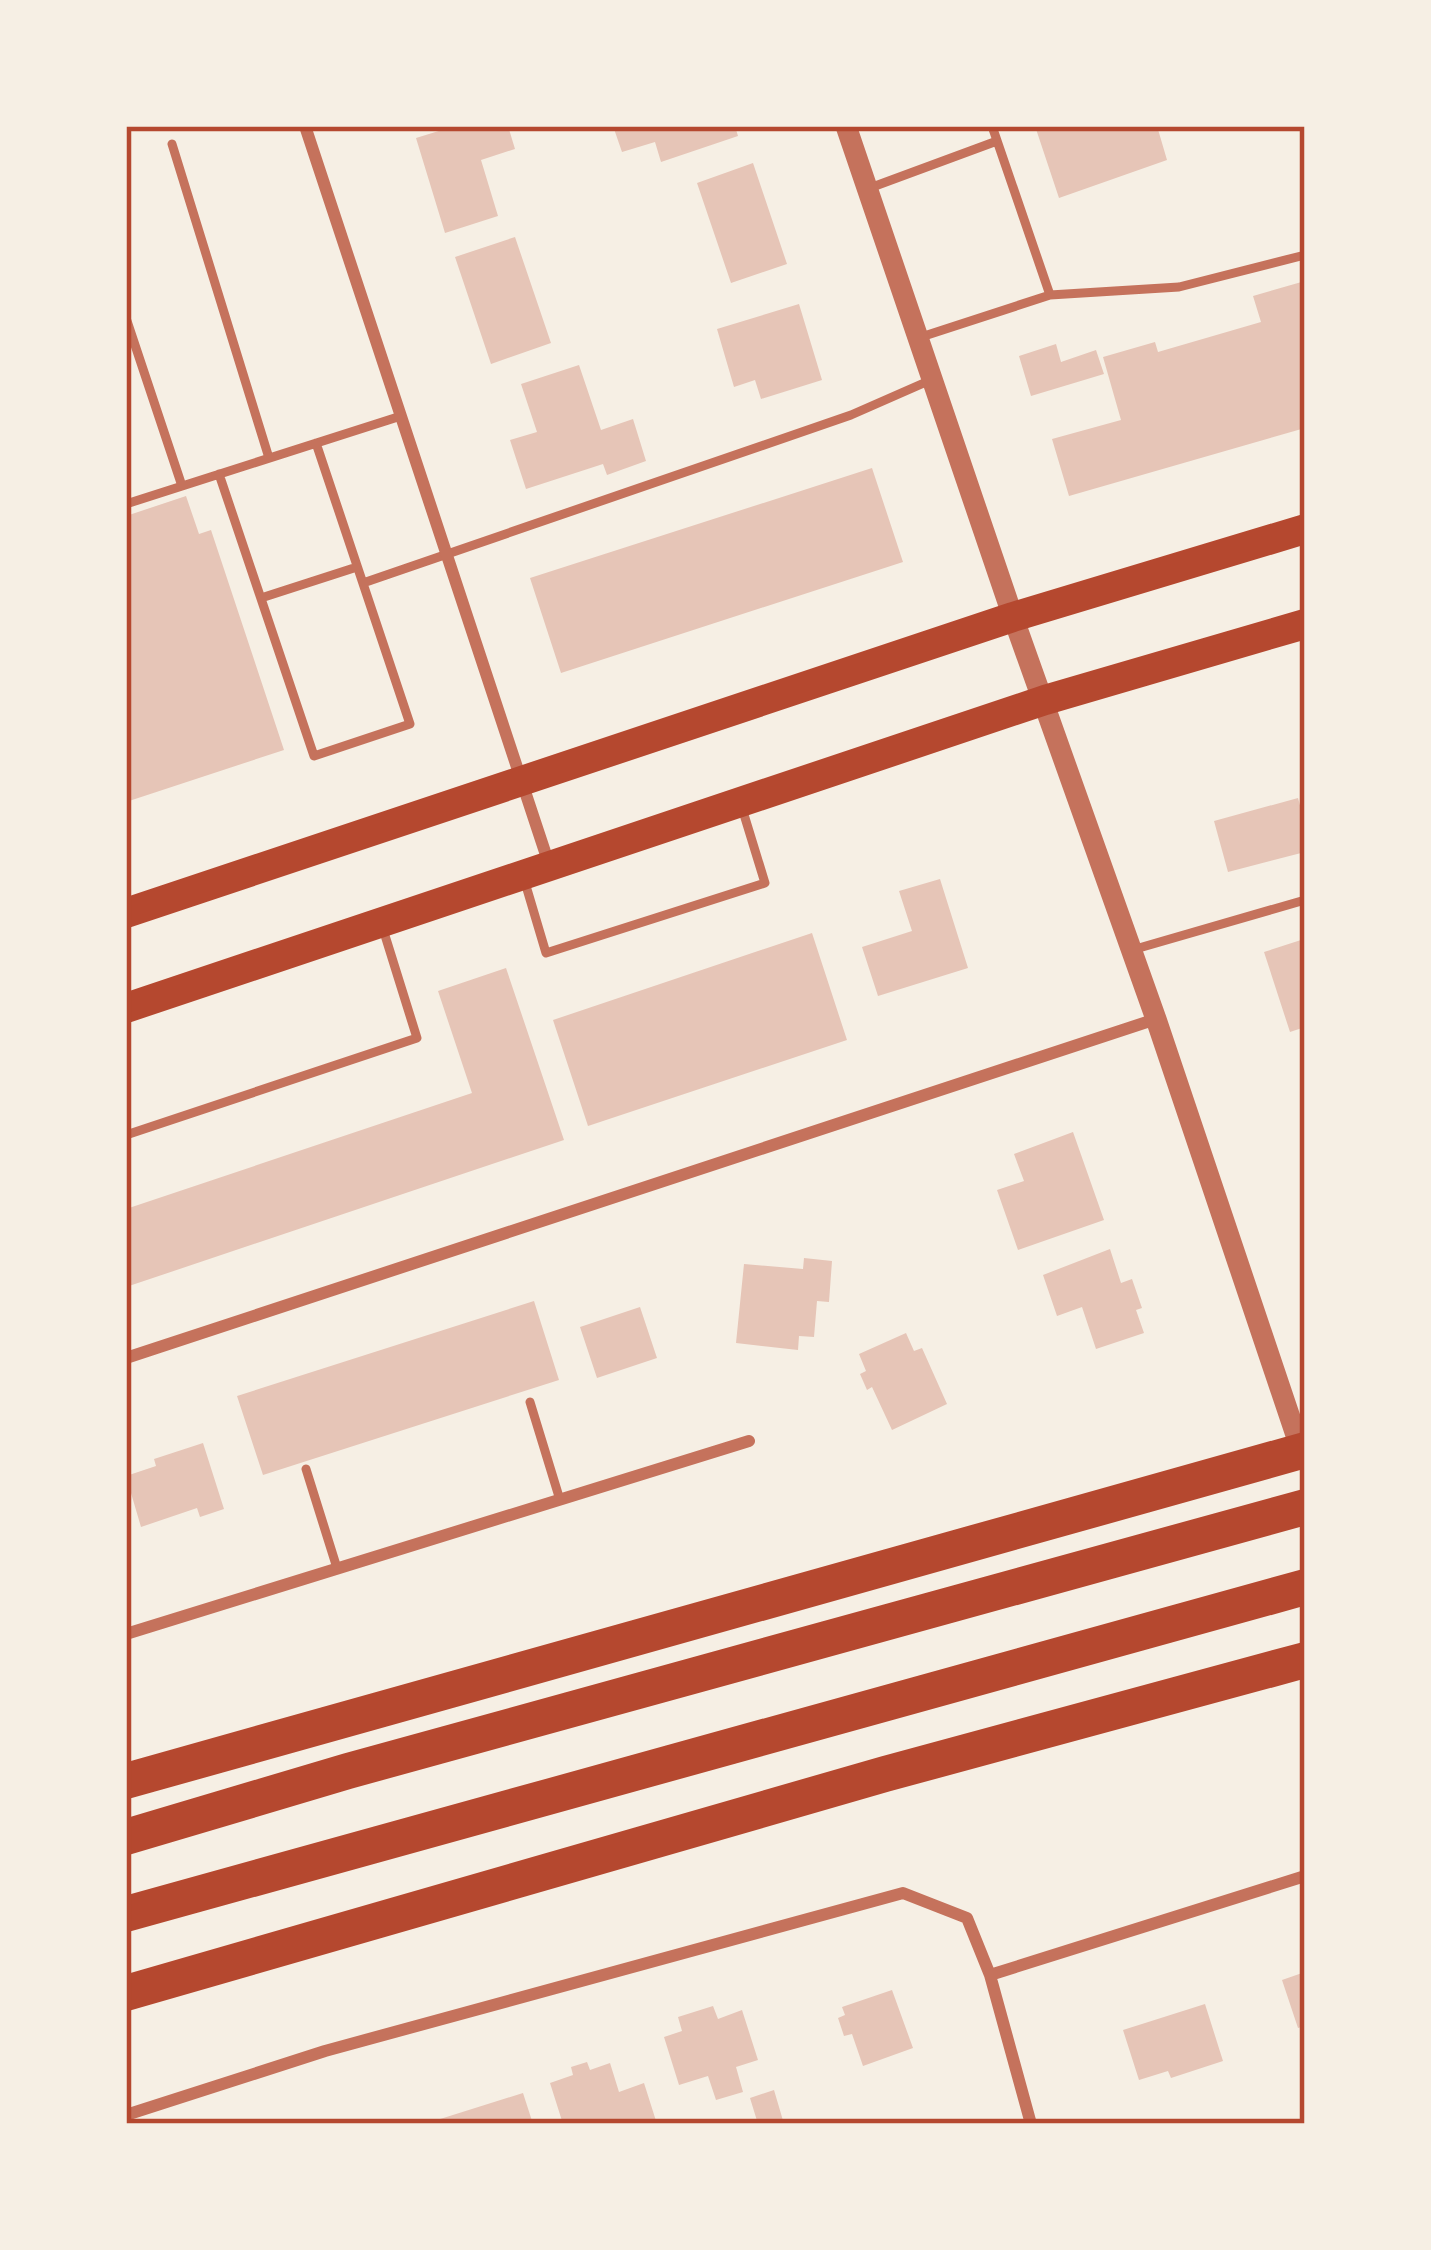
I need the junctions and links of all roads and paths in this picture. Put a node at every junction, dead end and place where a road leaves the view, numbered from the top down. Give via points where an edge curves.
1 (305, 126) edge
2 (846, 126) edge
3 (992, 126) edge
4 (997, 141) junction
5 (172, 144) dead end
6 (867, 188) junction
7 (1305, 255) edge
8 (1050, 295) junction
9 (126, 318) edge
10 (918, 338) junction
11 (933, 379) junction
12 (401, 416) junction
13 (316, 443) junction
14 (269, 458) junction
15 (219, 474) junction
16 (182, 486) junction
17 (126, 504) edge
18 (1305, 529) edge
19 (446, 555) junction
20 (357, 567) junction
21 (363, 583) junction
22 (261, 598) junction
23 (1013, 616) junction
24 (1305, 624) edge
25 (1045, 700) junction
26 (521, 780) junction
27 (740, 802) junction
28 (536, 870) junction
29 (1305, 900) edge
30 (126, 913) edge
31 (380, 922) junction
32 (1132, 950) junction
33 (126, 1008) edge
34 (1156, 1019) junction
35 (126, 1136) edge
36 (126, 1358) edge
37 (530, 1402) dead end
38 (749, 1441) dead end
39 (1305, 1450) edge
40 (1305, 1461) edge
41 (305, 1469) dead end
42 (560, 1500) junction
43 (1305, 1507) edge
44 (338, 1568) junction
45 (1305, 1587) edge
46 (126, 1634) edge
47 (1305, 1660) edge
48 (126, 1781) edge
49 (126, 1837) edge
50 (1305, 1876) edge
51 (126, 1914) edge
52 (258, 1952) junction
53 (990, 1975) junction
54 (126, 1993) edge
55 (126, 2004) edge
56 (126, 2116) edge
57 (1031, 2124) edge

1 - 12 street
2 - 6 street
3 - 4 lane
4 - 6 lane
4 - 8 lane
5 - 14 lane
6 - 10 street
7 - 8 lane via 1179,287
8 - 10 lane
9 - 16 lane
10 - 11 street
11 - 19 lane
11 - 23 street
12 - 13 lane
12 - 19 street
13 - 14 lane
13 - 20 lane
14 - 15 lane
15 - 16 lane
15 - 22 lane
16 - 17 lane
18 - 23 main road
19 - 21 lane
19 - 26 street
20 - 21 lane
20 - 22 lane
21 - 22 lane via 410,724 314,756
23 - 25 street
23 - 26 main road
24 - 25 main road
25 - 27 main road
25 - 32 street
26 - 28 street
26 - 30 main road
27 - 28 main road
27 - 28 lane via 765,883 546,953
28 - 31 main road
29 - 32 lane
31 - 33 main road
31 - 35 lane via 417,1038
32 - 34 street
34 - 36 street
34 - 40 street
37 - 42 lane
38 - 42 street
39 - 48 highway
41 - 44 lane
42 - 44 street
43 - 49 highway
44 - 46 street
45 - 51 highway
47 - 52 highway
50 - 53 street
52 - 54 highway
52 - 55 highway
53 - 56 street via 967,1918 903,1893 325,2051
53 - 57 street

